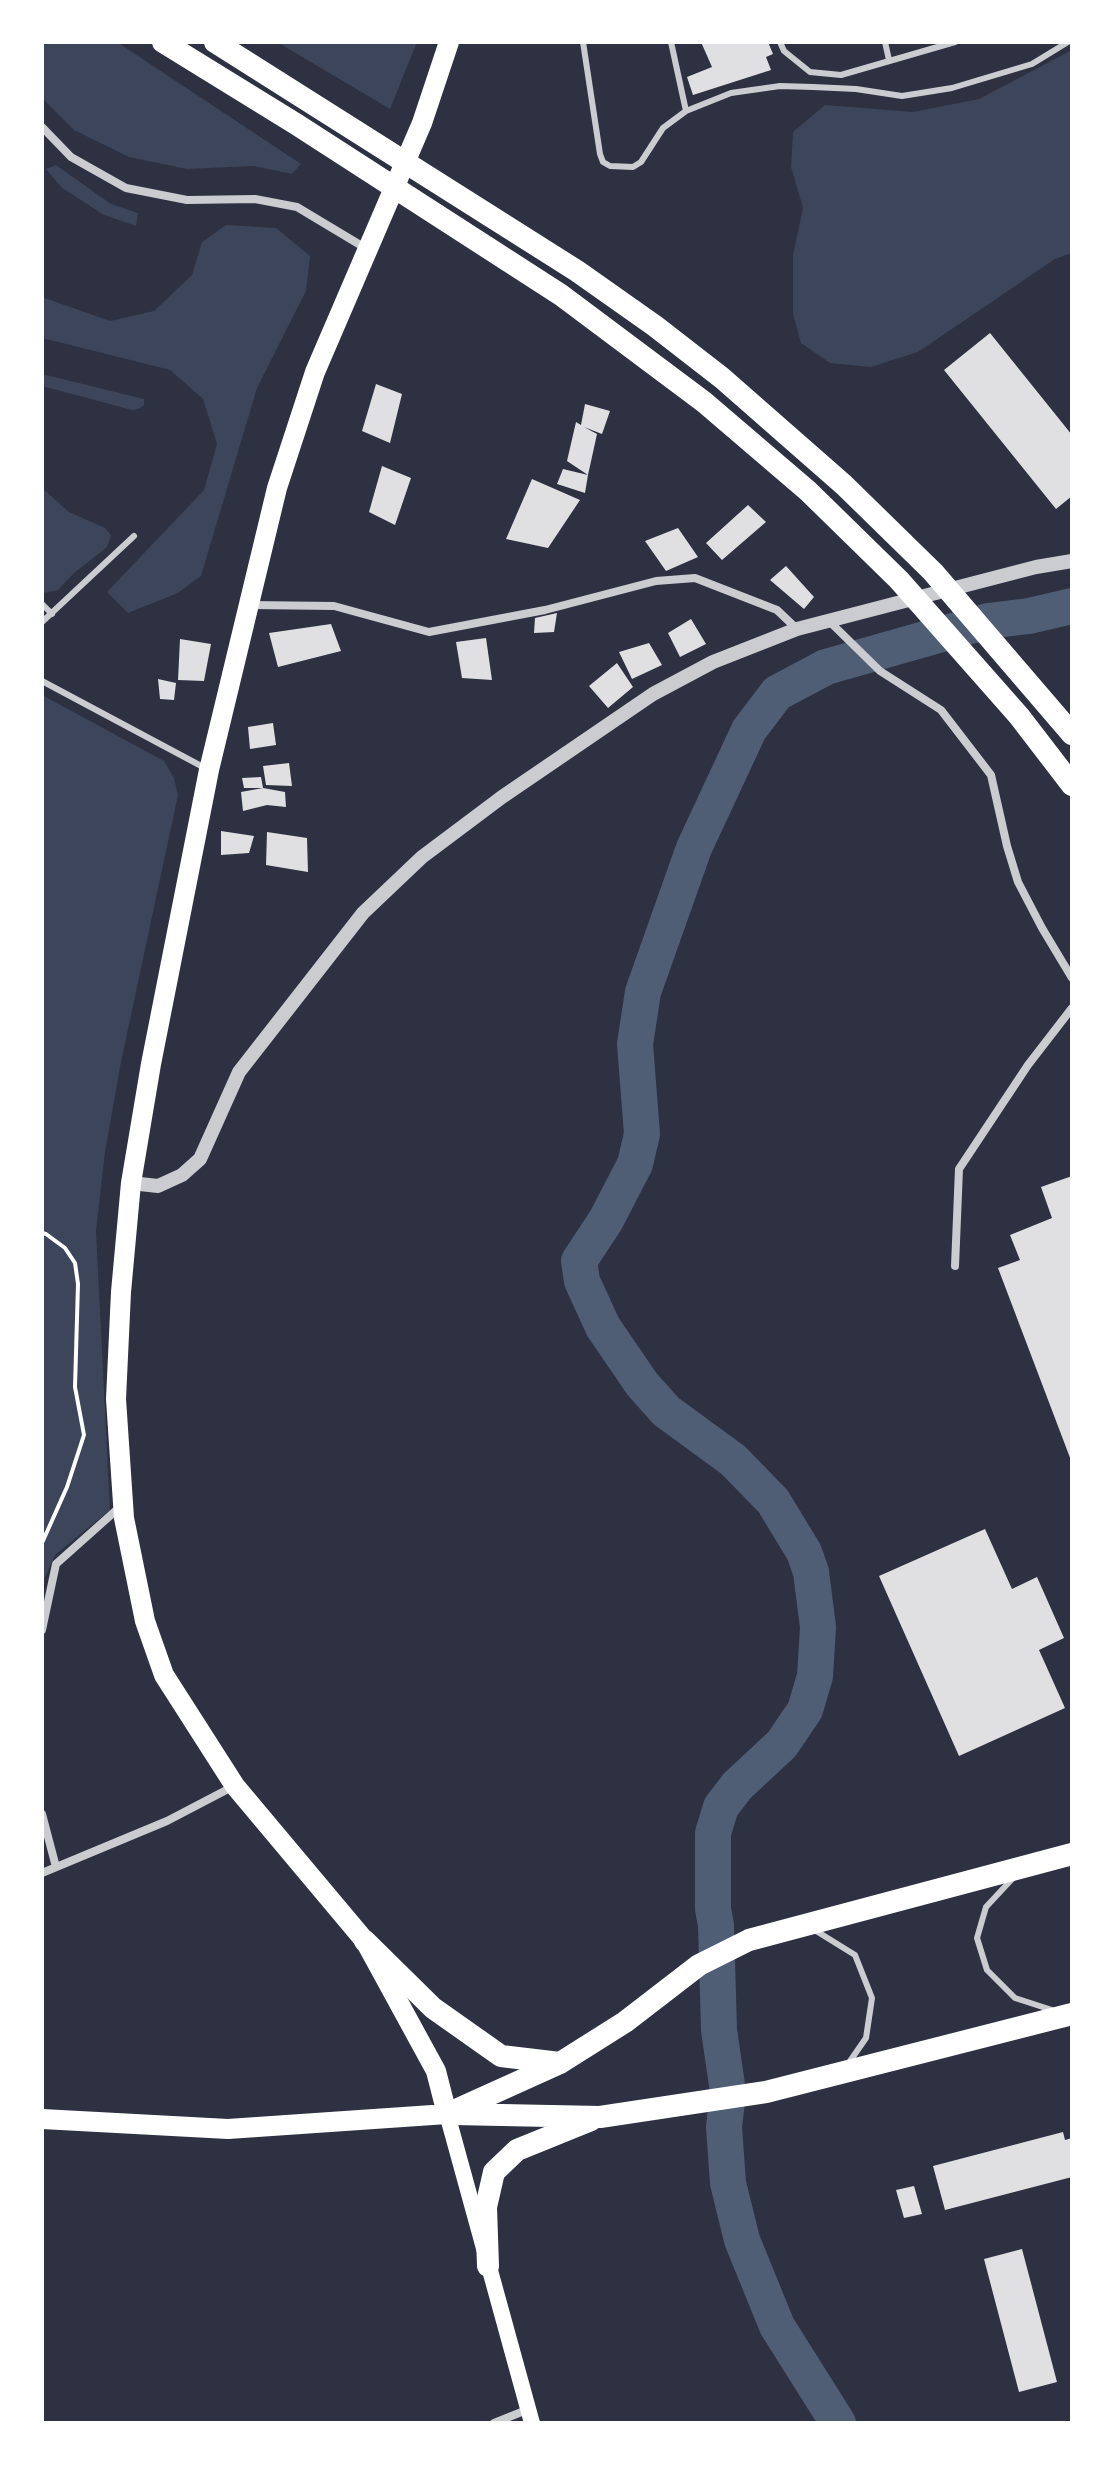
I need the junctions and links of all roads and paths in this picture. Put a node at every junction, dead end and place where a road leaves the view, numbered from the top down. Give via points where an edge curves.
1 (163, 42) edge
2 (215, 42) edge
3 (449, 42) edge
4 (583, 42) edge
5 (671, 42) edge
6 (780, 42) edge
7 (885, 42) edge
8 (917, 42) edge
9 (955, 42) edge
10 (1068, 42) edge
11 (920, 53) junction
12 (889, 60) junction
13 (686, 111) junction
14 (42, 127) edge
15 (367, 249) junction
16 (134, 536) dead end
17 (1072, 561) edge
18 (42, 604) edge
19 (250, 605) junction
20 (52, 614) junction
21 (829, 621) junction
22 (42, 622) edge
23 (797, 629) junction
24 (42, 681) edge
25 (1019, 716) junction
26 (1068, 728) edge
27 (209, 770) junction
28 (1072, 785) edge
29 (1072, 799) edge
30 (1072, 978) edge
31 (1072, 1008) edge
32 (131, 1183) junction
33 (42, 1233) edge
34 (955, 1266) dead end
35 (123, 1504) junction
36 (42, 1543) edge
37 (42, 1630) edge
38 (235, 1786) junction
39 (42, 1814) edge
40 (1072, 1854) edge
41 (56, 1867) junction
42 (1020, 1870) junction
43 (42, 1873) edge
44 (806, 1925) junction
45 (365, 1941) junction
46 (1070, 2014) edge
47 (560, 2063) junction
48 (840, 2076) junction
49 (447, 2114) junction
50 (600, 2117) junction
51 (42, 2119) edge
52 (488, 2266) junction
53 (531, 2416) edge
54 (494, 2423) edge

1 - 25 highway via 633,347 808,491 899,580
2 - 26 highway via 655,326 783,430 933,572
3 - 15 highway via 422,123
4 - 13 lane via 603,162 637,165 663,128
5 - 13 lane
6 - 12 lane via 810,72 841,75
7 - 12 lane
8 - 11 lane
9 - 11 lane
10 - 13 lane via 1032,64 952,88 902,96 780,86 731,93
11 - 12 lane
14 - 15 street via 71,157 126,188 187,200 255,199 297,207
15 - 19 highway via 315,372 277,488
16 - 20 lane
17 - 21 street
18 - 20 lane
19 - 23 street via 334,606 429,632 656,581 695,578 777,610
19 - 27 highway
20 - 22 lane
21 - 23 street
21 - 30 street via 880,671 941,710 991,775 1018,882
23 - 32 street via 713,662 653,694 422,857 363,913 239,1072 200,1159 158,1186
24 - 27 lane
25 - 28 highway
25 - 29 highway
27 - 32 highway
31 - 34 street via 959,1169
32 - 35 highway via 116,1399
33 - 36 path via 65,1248 75,1263 75,1387 84,1435
35 - 37 street via 56,1564
35 - 38 highway via 145,1621 164,1675
38 - 41 street
38 - 45 highway
39 - 41 street
40 - 42 highway
41 - 43 street
42 - 44 highway
42 - 46 lane via 986,1907 977,1938 987,1970 1015,1998
44 - 47 highway via 749,1940 699,1965
44 - 48 lane via 855,1955 872,1998 866,2038
45 - 47 highway via 433,2008 501,2056
45 - 49 highway via 436,2071
46 - 48 highway
47 - 49 highway
48 - 50 highway
49 - 50 highway
49 - 51 highway via 228,2129
49 - 52 main road
50 - 52 highway via 517,2150 494,2172 486,2207
52 - 53 main road
53 - 54 street

